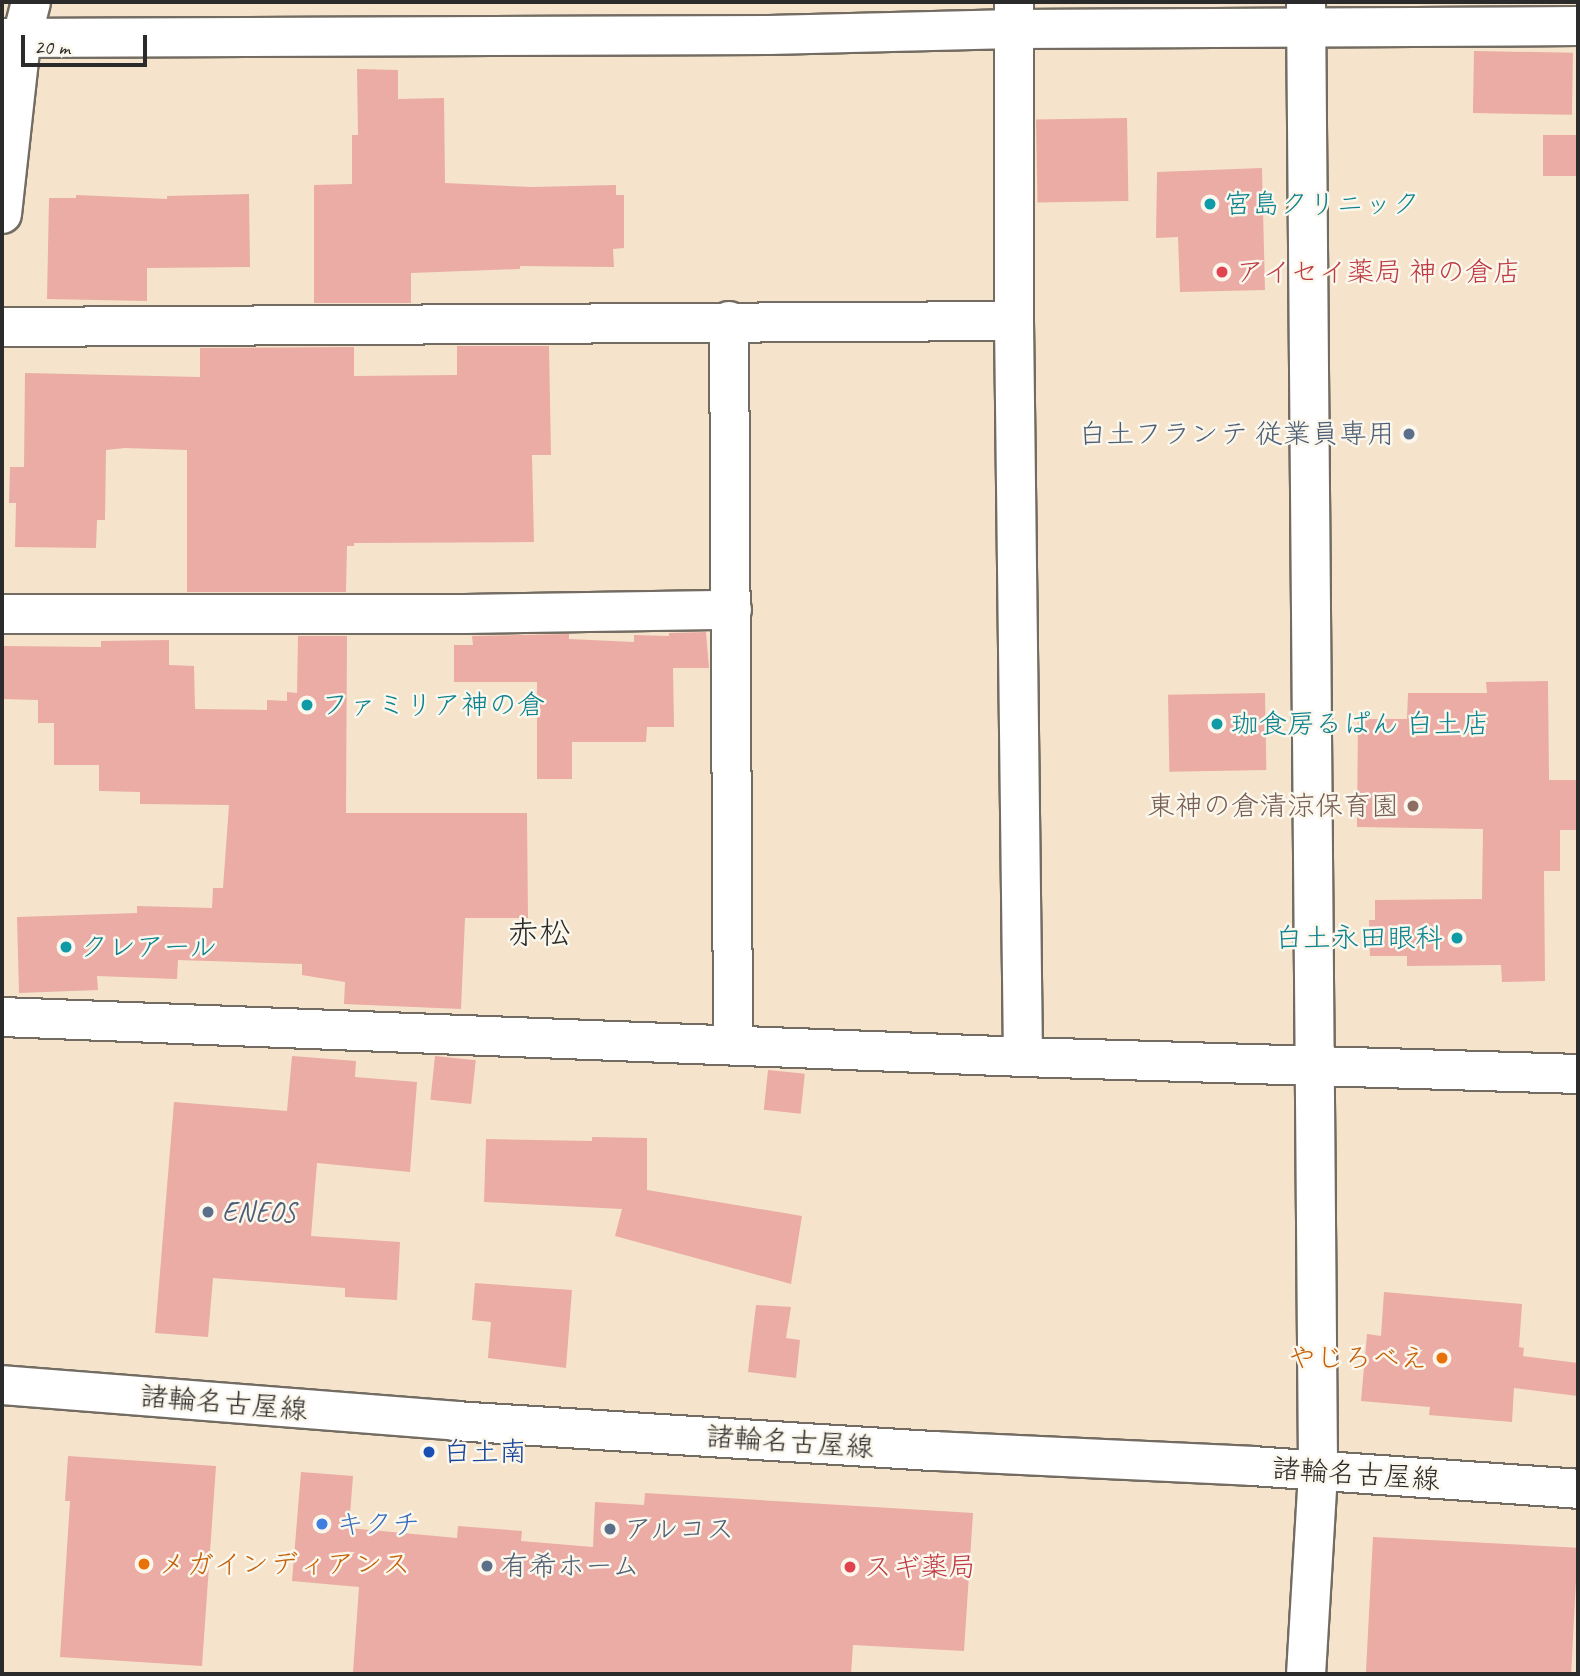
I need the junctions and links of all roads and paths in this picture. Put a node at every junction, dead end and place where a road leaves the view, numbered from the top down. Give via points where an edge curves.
1 (31, 2) edge
2 (1306, 14) edge
3 (1014, 15) edge
4 (769, 18) edge
5 (1578, 26) edge
6 (12, 40) edge
7 (2, 214) edge
8 (729, 321) junction
9 (1014, 321) junction
10 (2, 327) edge
11 (732, 610) junction
12 (2, 614) edge
13 (2, 1017) edge
14 (733, 1045) junction
15 (1023, 1057) junction
16 (1313, 1064) junction
17 (1578, 1074) edge
18 (2, 1385) edge
19 (1318, 1472) junction
20 (1578, 1489) edge
21 (1306, 1674) edge

1 - 6 street
2 - 3 street
2 - 5 street
2 - 16 street
3 - 4 street
3 - 9 street
4 - 6 street
6 - 7 street
8 - 9 street
8 - 10 street
8 - 11 street
9 - 15 street
11 - 12 street
11 - 14 street
13 - 14 street
14 - 15 street
15 - 16 street
16 - 17 street
16 - 19 street
18 - 19 street, 諸輪名古屋線 via 455,1421
19 - 20 street, 諸輪名古屋線
19 - 21 street

